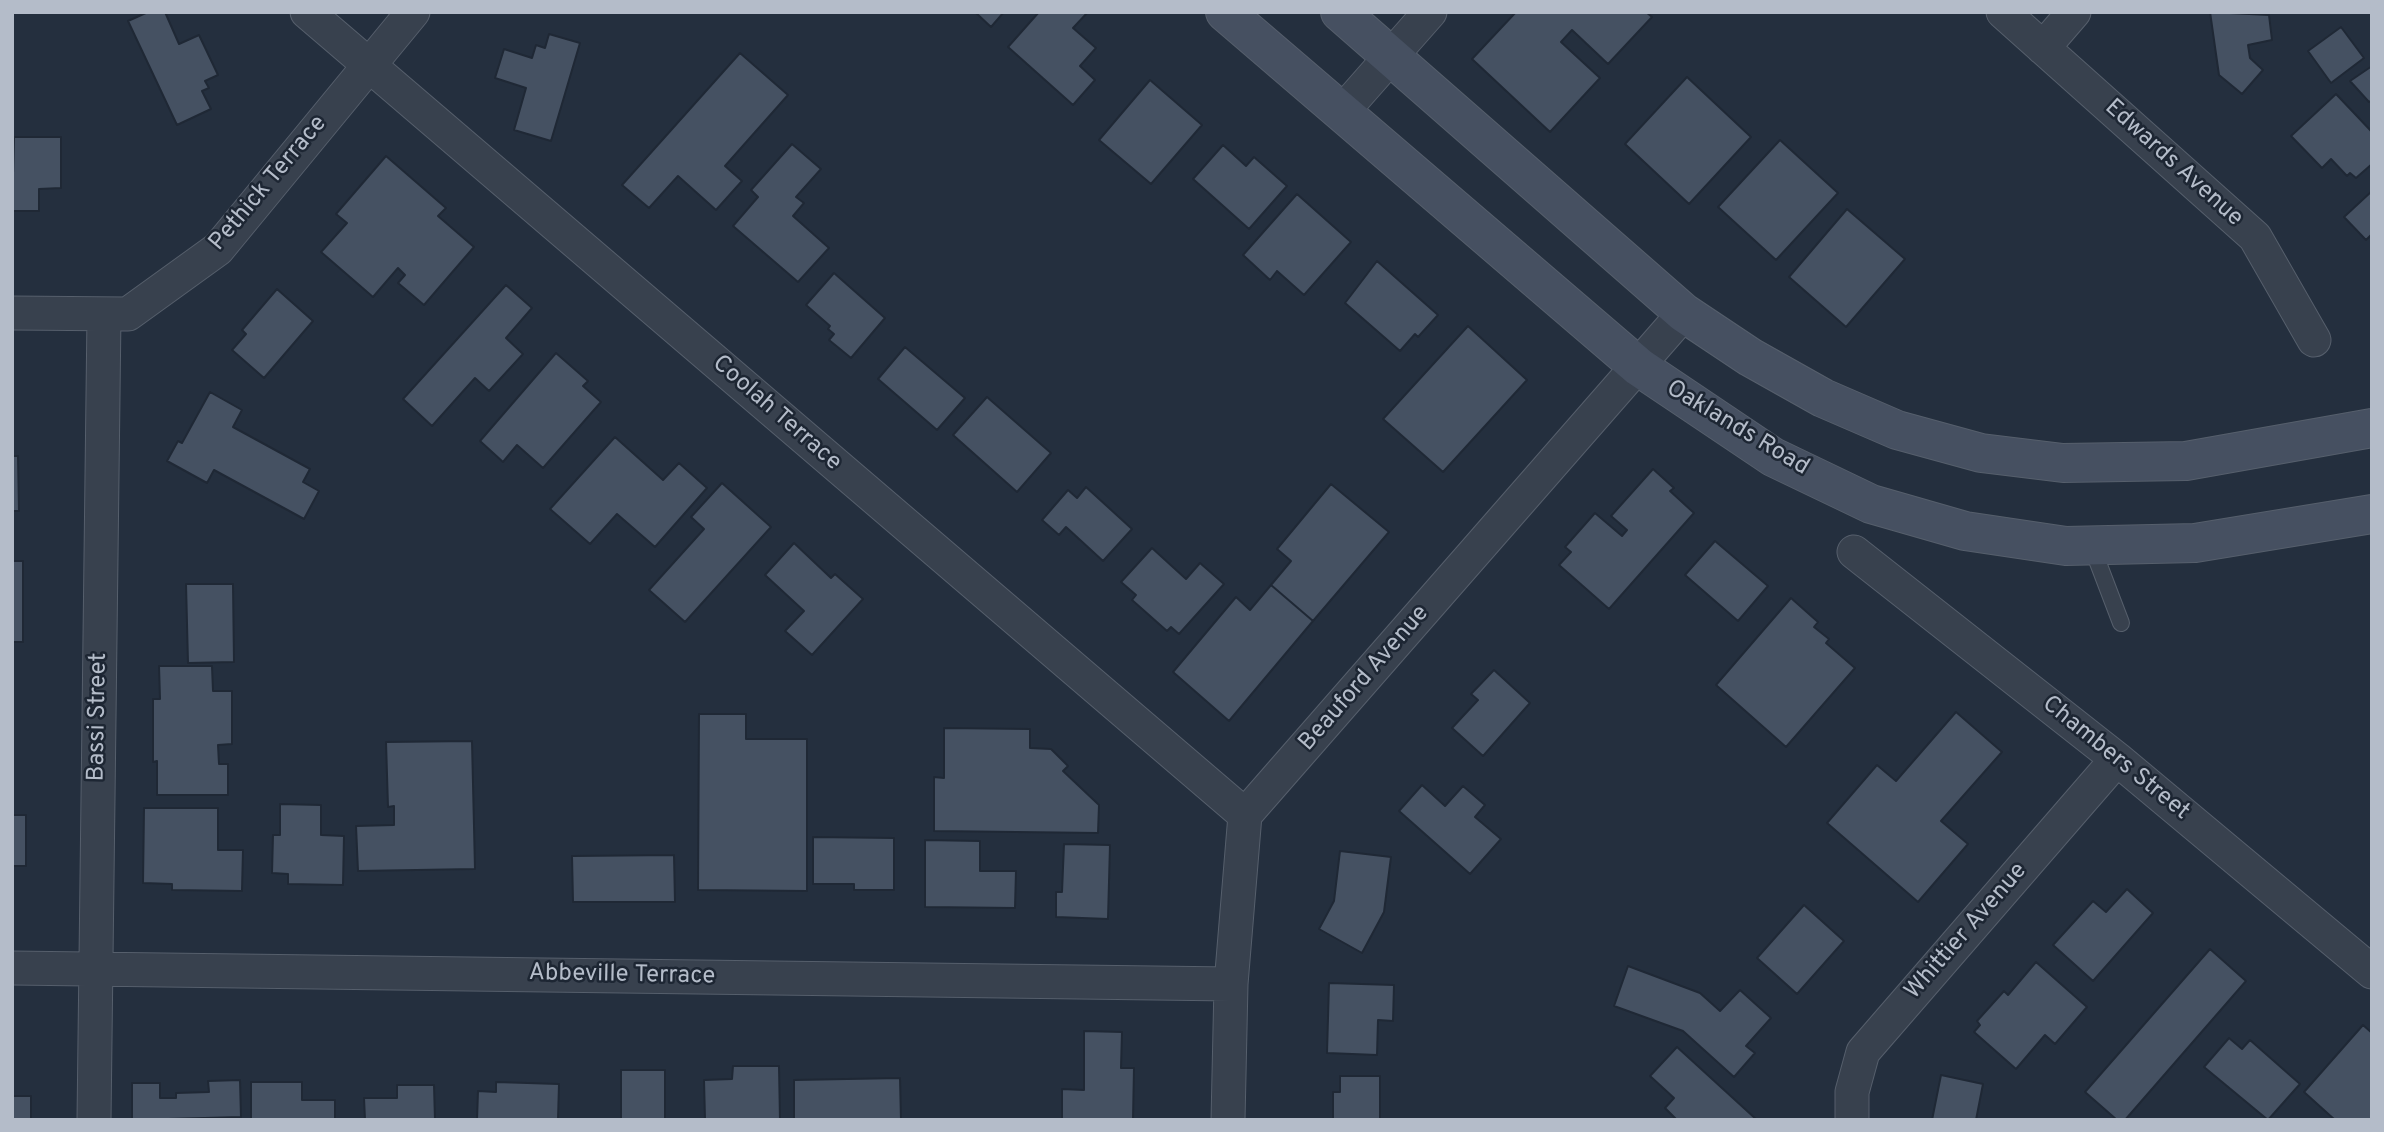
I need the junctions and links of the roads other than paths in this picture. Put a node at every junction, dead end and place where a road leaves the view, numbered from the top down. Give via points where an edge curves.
1 (307, 12) edge
2 (413, 12) edge
3 (1225, 12) edge
4 (1340, 12) edge
5 (1430, 12) edge
6 (2003, 12) edge
7 (2074, 12) edge
8 (2043, 48) junction
9 (1392, 56) junction
10 (369, 64) junction
11 (1342, 111) junction
12 (12, 313) edge
13 (1684, 313) junction
14 (104, 315) junction
15 (2314, 340) dead end
16 (1639, 366) junction
17 (2372, 428) edge
18 (2372, 514) edge
19 (2091, 545) junction
20 (1854, 552) dead end
21 (2120, 623) dead end
22 (2117, 759) junction
23 (1245, 816) junction
24 (12, 968) edge
25 (96, 968) junction
26 (2372, 972) edge
27 (1231, 984) junction
28 (94, 1120) edge
29 (1228, 1120) edge
30 (1852, 1120) edge

1 - 10 street, Coolah Terrace
2 - 10 street, Pethick Terrace
3 - 11 main road, Oaklands Road
4 - 9 main road
5 - 9 street
6 - 8 street, Edwards Avenue
7 - 8 street
8 - 15 street, Edwards Avenue via 2255,237
9 - 11 street
9 - 13 main road
10 - 14 street, Pethick Terrace via 218,250 128,314
10 - 23 street, Coolah Terrace
11 - 16 main road, Oaklands Road
12 - 14 street, Pethick Terrace
13 - 16 street, Beauford Avenue
13 - 17 main road via 1823,398 1897,430 1981,453 2063,463 2186,461
14 - 25 street, Bassi Street
16 - 19 main road, Oaklands Road via 1773,457 1871,504 1965,531 2066,546
16 - 23 street, Beauford Avenue
18 - 19 main road, Oaklands Road via 2194,543
19 - 21 lane
20 - 22 street, Chambers Street
22 - 26 street, Chambers Street
22 - 30 street, Whittier Avenue via 1863,1052 1852,1092
23 - 27 street
24 - 25 street, Abbeville Terrace
25 - 27 street, Abbeville Terrace
25 - 28 street, Bassi Street
27 - 29 street

